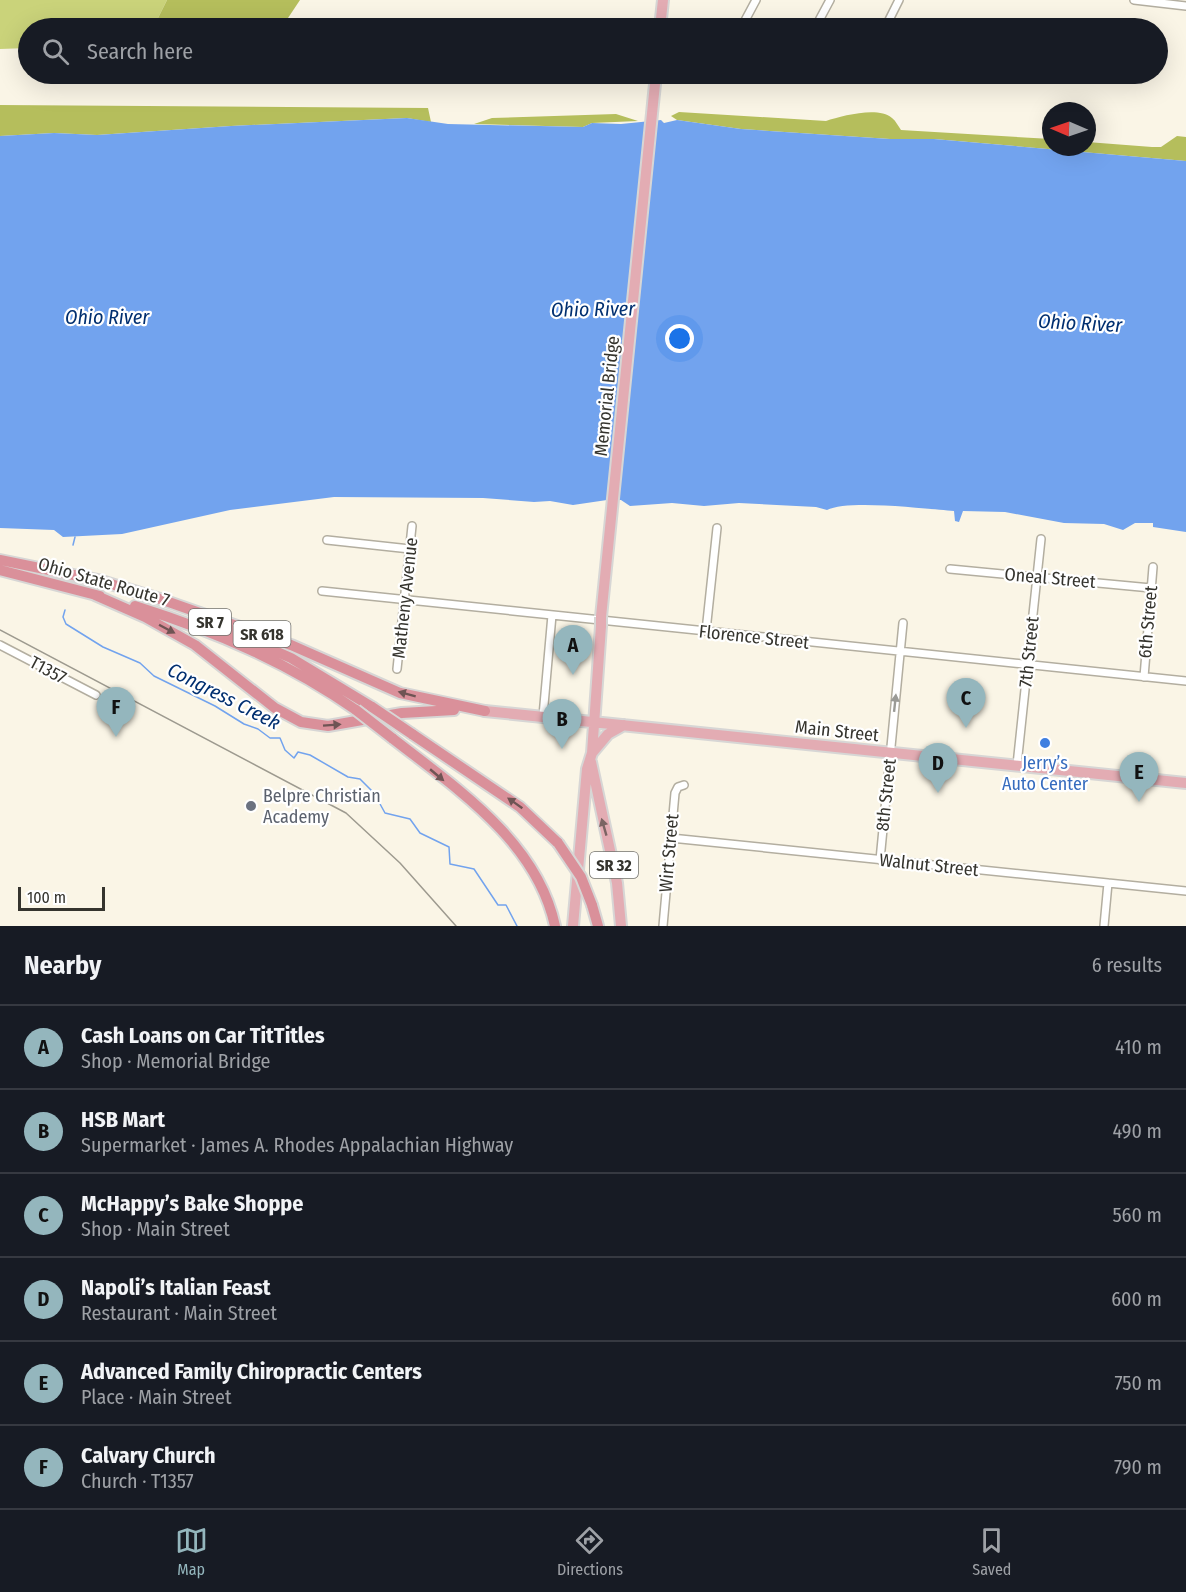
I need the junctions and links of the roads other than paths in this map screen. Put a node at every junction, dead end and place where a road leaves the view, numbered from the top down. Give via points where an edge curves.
1 (663, 0) edge
2 (756, 0) edge
3 (830, 0) edge
4 (898, 0) edge
5 (1134, 0) edge
6 (1186, 6) edge
7 (661, 18) edge
8 (746, 18) edge
9 (820, 18) edge
10 (890, 18) edge
11 (655, 84) edge
12 (412, 526) dead end
13 (717, 528) dead end
14 (1041, 539) dead end
15 (327, 540) dead end
16 (410, 549) junction
17 (0, 560) edge
18 (36, 567) junction
19 (1153, 567) dead end
20 (950, 569) dead end
21 (0, 570) edge
22 (1037, 577) junction
23 (1151, 588) junction
24 (322, 591) dead end
25 (95, 595) junction
26 (404, 599) junction
27 (552, 615) junction
28 (903, 623) dead end
29 (706, 631) junction
30 (0, 645) edge
31 (901, 652) junction
32 (1028, 665) junction
33 (397, 669) dead end
34 (1144, 677) junction
35 (1186, 681) edge
36 (96, 695) dead end
37 (485, 711) junction
38 (543, 716) junction
39 (593, 721) junction
40 (624, 725) junction
41 (891, 753) junction
42 (591, 758) junction
43 (1017, 765) junction
44 (1186, 783) edge
45 (684, 785) dead end
46 (671, 838) junction
47 (879, 860) junction
48 (1108, 883) junction
49 (1186, 891) edge
50 (555, 926) edge
51 (573, 926) edge
52 (598, 926) edge
53 (621, 926) edge
54 (663, 926) edge
55 (1104, 926) edge

1 - 7 main road
2 - 8 street
3 - 9 street
4 - 10 street
5 - 6 street
11 - 39 main road, Memorial Bridge
12 - 16 street, Matheny Avenue
13 - 29 street
14 - 22 street, 7th Street
15 - 16 street
16 - 26 street, Matheny Avenue
17 - 18 highway, Ohio State Route 7 / SR 7
37 -> 18 highway, SR 618 via 400,693 234,624 98,580
52 -> 18 highway, SR 7, bridge via 581,877 558,843 520,807 372,707 308,667 250,639 144,600
19 - 23 street, 6th Street
20 - 22 street, Oneal Street
21 - 25 highway, Ohio State Route 7 / SR 7
22 - 23 street, Oneal Street
22 - 32 street, 7th Street
23 - 34 street, 6th Street
24 - 26 street, Florence Street
25 -> 37 highway, SR 618 via 172,631 227,668 275,708 301,722 328,726 413,712
25 -> 50 highway, Ohio State Route 7 / SR 7, bridge via 160,614 285,664 356,710 500,828 541,885
26 - 27 street, Florence Street
26 - 33 street, Matheny Avenue
27 - 29 street, Florence Street
27 - 38 street
28 - 31 street, 8th Street
29 - 31 street, Florence Street
30 - 36 street, T1357
31 - 32 street, Florence Street
41 -> 31 street, 8th Street
32 - 34 street, Florence Street
32 - 43 street, 7th Street
34 - 35 street, Florence Street
37 - 38 main road, Main Street
38 - 39 main road, Main Street
39 - 40 main road, Main Street
39 - 42 main road, SR 32
40 - 41 main road, Main Street
40 - 42 main road via 608,735
41 - 43 main road, Main Street
41 - 47 street, 8th Street
42 - 51 main road, SR 32
53 -> 42 main road, SR 32 via 617,883
43 - 44 main road, Main Street
45 - 46 street, Wirt Street via 675,793
46 - 47 street, Walnut Street
46 - 54 street, Wirt Street
47 - 48 street, Walnut Street
48 - 49 street, Walnut Street
48 - 55 street

